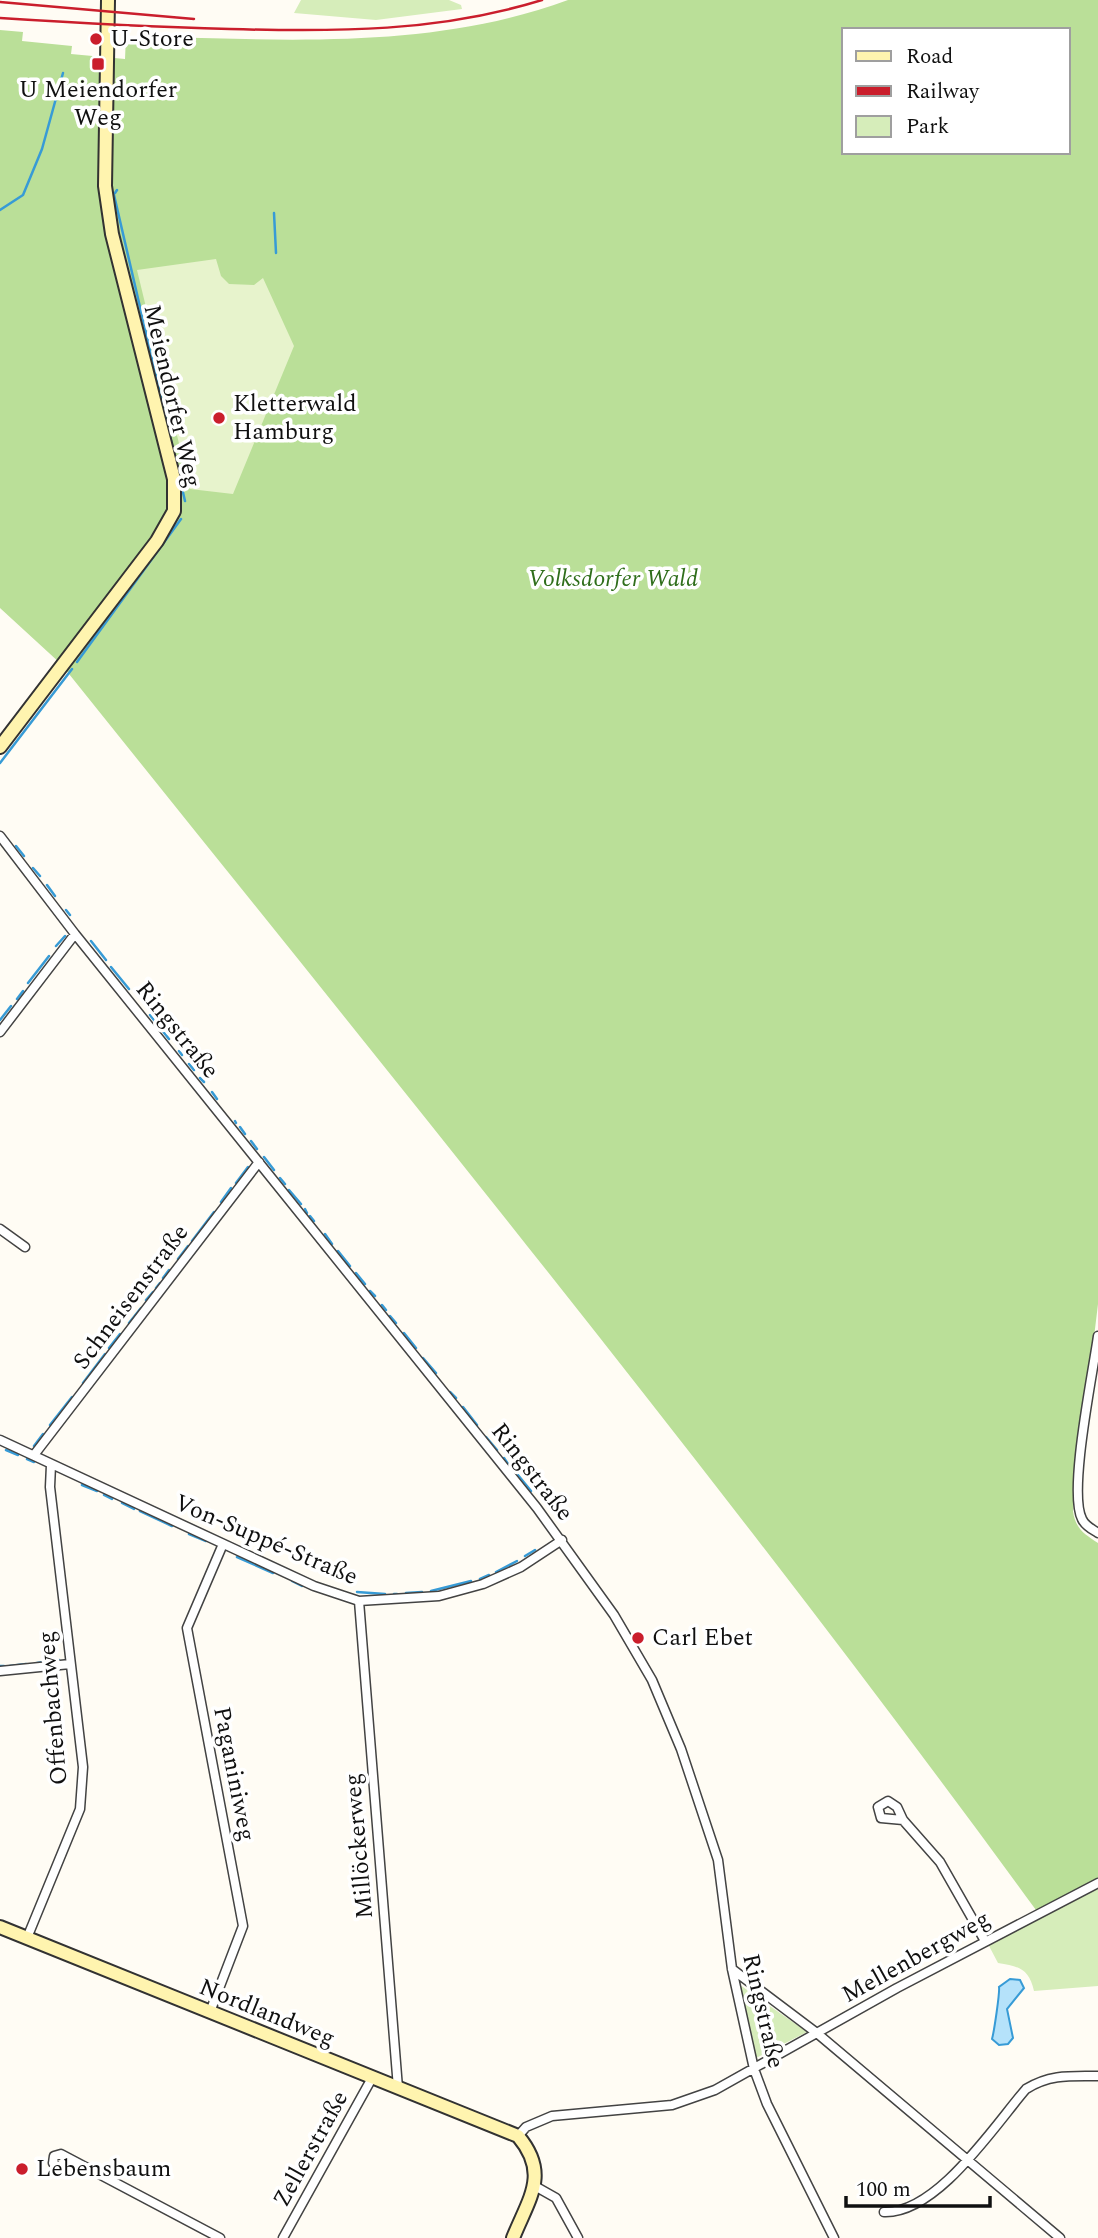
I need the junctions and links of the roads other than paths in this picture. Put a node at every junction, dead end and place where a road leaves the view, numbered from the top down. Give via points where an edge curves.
1 (108, 0) edge
2 (0, 747) edge
3 (0, 836) edge
4 (75, 934) junction
5 (0, 1032) edge
6 (258, 1162) junction
7 (0, 1230) edge
8 (25, 1247) dead end
9 (1098, 1336) edge
10 (1093, 1411) edge
11 (0, 1440) edge
12 (34, 1455) junction
13 (51, 1465) junction
14 (1098, 1533) edge
15 (562, 1540) junction
16 (223, 1544) junction
17 (359, 1601) junction
18 (70, 1664) junction
19 (0, 1671) edge
20 (903, 1820) dead end
21 (1098, 1883) edge
22 (0, 1927) edge
23 (27, 1938) junction
24 (985, 1941) junction
25 (732, 1969) junction
26 (210, 2012) junction
27 (818, 2034) junction
28 (754, 2069) junction
29 (1098, 2076) edge
30 (372, 2078) junction
31 (398, 2088) junction
32 (519, 2136) junction
33 (966, 2159) junction
34 (88, 2168) dead end
35 (533, 2185) junction
36 (884, 2212) dead end
37 (220, 2238) edge
38 (283, 2238) edge
39 (513, 2238) edge
40 (578, 2238) edge
41 (834, 2238) edge
42 (1060, 2238) edge

1 - 2 street, Meiendorfer Weg via 105,186 112,234 174,479 174,511 157,541
3 - 4 street, Ringstraße
4 - 5 street
4 - 6 street, Ringstraße
6 - 12 street, Schneisenstraße
6 - 15 street, Ringstraße
7 - 8 street
9 - 10 street
10 - 14 street via 1079,1477 1079,1507 1085,1524
11 - 12 street, Von-Suppé-Straße
12 - 13 street, Von-Suppé-Straße
13 - 16 street, Von-Suppé-Straße
13 - 18 street, Offenbachweg
15 - 17 street, Von-Suppé-Straße via 522,1567 483,1584 439,1596
15 - 25 street, Ringstraße via 652,1679 681,1749 718,1860
16 - 17 street, Von-Suppé-Straße via 314,1586
16 - 26 street, Paganiniweg via 187,1628 243,1927
17 - 31 street, Millöckerweg
18 - 19 street
18 - 23 street, Offenbachweg via 83,1767 80,1809
20 - 24 street via 940,1862
21 - 24 street, Mellenbergweg
22 - 23 street, Nordlandweg
23 - 26 street, Nordlandweg
24 - 27 street, Mellenbergweg
25 - 27 street
25 - 28 street, Ringstraße
26 - 30 street, Nordlandweg
27 - 28 street, Mellenbergweg
27 - 33 street
28 - 32 street via 715,2090 672,2105 552,2116 526,2127
28 - 41 street, Ringstraße via 767,2105
29 - 33 street via 1041,2079 1026,2089
30 - 31 street, Nordlandweg
30 - 38 street, Zellerstraße
31 - 32 street, Nordlandweg
32 - 35 street via 536,2164
33 - 36 street via 922,2202
33 - 42 street
34 - 37 street
35 - 39 street
35 - 40 street via 556,2198

